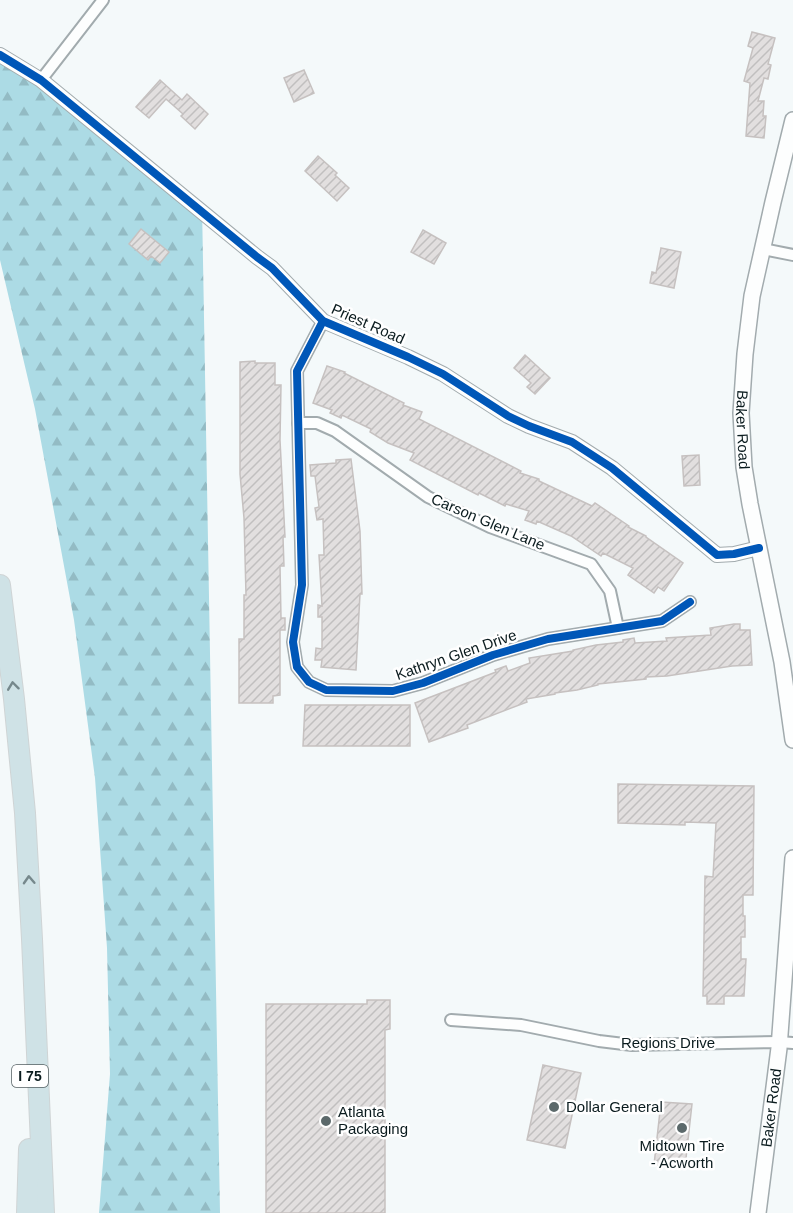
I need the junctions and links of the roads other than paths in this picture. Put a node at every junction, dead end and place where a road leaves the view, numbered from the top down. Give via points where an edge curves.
1 (103, 0) edge
2 (0, 56) edge
3 (41, 80) junction
4 (793, 120) edge
5 (763, 249) junction
6 (793, 255) edge
7 (323, 321) junction
8 (298, 423) junction
9 (759, 548) junction
10 (0, 585) edge
11 (690, 602) dead end
12 (618, 628) junction
13 (793, 740) edge
14 (793, 858) edge
15 (32, 939) junction
16 (451, 1020) dead end
17 (786, 1043) edge
18 (27, 1213) edge
19 (44, 1213) edge
20 (758, 1213) edge

1 - 3 street
2 - 3 street, Priest Road
3 - 7 street, Priest Road via 272,268
4 - 5 main road, Baker Road
5 - 6 street
5 - 9 main road, Baker Road via 752,296 741,413 744,467
7 - 8 street, Kathryn Glen Drive via 297,371
7 - 9 street, Priest Road via 443,374 508,416 572,442 612,468 717,555
8 - 12 street, Carson Glen Lane via 316,423 335,431 428,497 490,527 591,564 610,591
8 - 12 street, Kathryn Glen Drive via 302,585 292,642 297,667 309,681 326,690 393,691 548,639
9 - 13 main road, Baker Road
15 -> 10 highway, I 75 via 15,699
11 - 12 street, Kathryn Glen Drive via 662,621
14 - 17 main road, Baker Road
15 - 18 highway, I 75
15 - 19 highway
16 - 17 street, Regions Drive via 521,1025 632,1045
17 - 20 main road, Baker Road

